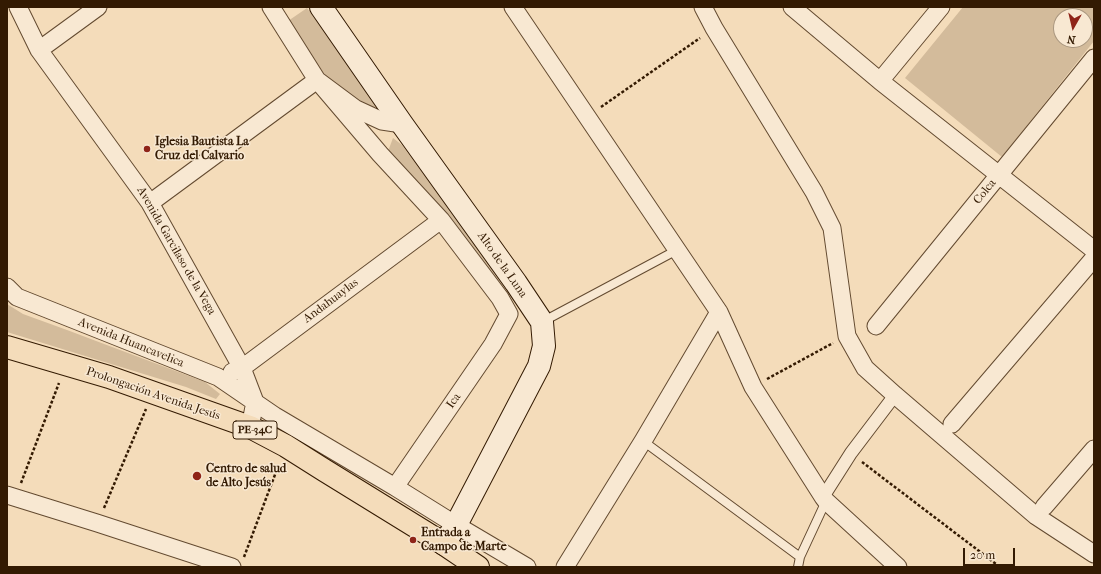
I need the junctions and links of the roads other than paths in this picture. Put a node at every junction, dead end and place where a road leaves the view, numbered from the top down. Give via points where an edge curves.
1 (18, 7) edge
2 (98, 7) edge
3 (271, 7) edge
4 (321, 7) edge
5 (513, 7) edge
6 (703, 7) edge
7 (792, 7) edge
8 (941, 7) edge
9 (39, 50) junction
10 (1094, 58) edge
11 (317, 80) junction
12 (880, 81) junction
13 (402, 124) junction
14 (999, 175) junction
15 (150, 203) junction
16 (441, 220) junction
17 (677, 250) junction
18 (1094, 250) edge
19 (1094, 258) edge
20 (7, 287) edge
21 (719, 312) junction
22 (542, 322) junction
23 (876, 326) dead end
24 (7, 347) edge
25 (242, 368) junction
26 (218, 377) junction
27 (895, 395) junction
28 (255, 402) junction
29 (952, 424) dead end
30 (250, 427) junction
31 (643, 441) junction
32 (1094, 449) edge
33 (395, 487) junction
34 (11, 496) edge
35 (825, 499) junction
36 (1044, 507) dead end
37 (456, 525) junction
38 (444, 544) junction
39 (1094, 554) edge
40 (800, 557) junction
41 (237, 563) edge
42 (478, 567) edge
43 (526, 567) edge
44 (565, 567) edge
45 (798, 567) edge
46 (898, 567) edge

1 - 9 street, Avenida Garcilaso de la Vega
2 - 9 street
3 - 11 street
4 - 13 main road, Alto de la Luna
5 - 17 street
6 - 27 street via 814,192 832,228 847,336 865,368
7 - 12 street
8 - 12 street
9 - 15 street, Avenida Garcilaso de la Vega
10 - 14 street, Colca
11 - 13 street via 356,109 382,120
11 - 15 street
11 - 16 street
12 - 14 street
13 - 22 main road, Alto de la Luna
14 - 18 street
14 - 23 street, Colca
15 - 25 street, Avenida Garcilaso de la Vega
16 - 25 street, Andahuaylas
16 - 33 street, Ica via 500,298 509,314 493,344
17 - 21 street
17 - 22 lane
19 - 29 street
20 - 26 street, Avenida Huancavelica via 17,297
21 - 31 street
21 - 35 street via 753,387
22 - 37 main road, Alto de la Luna via 544,346 539,366
24 - 30 main road, Prolongación Avenida Jesús / PE-34C via 109,378
25 - 26 street, Andahuaylas
25 - 28 street, Avenida Garcilaso de la Vega
26 - 28 street, Avenida Huancavelica
27 - 35 street via 851,453
27 - 39 street via 1036,516
28 - 30 street
28 - 33 street via 274,416
30 - 38 main road, Prolongación Avenida Jesús / PE-34C
31 - 40 lane
31 - 44 street
32 - 36 street
33 - 37 street
34 - 41 street
35 - 40 lane
35 - 46 street
37 - 38 main road, Alto de la Luna
37 - 43 street
38 - 42 main road, Prolongación Avenida Jesús / PE-34C
40 - 45 lane

